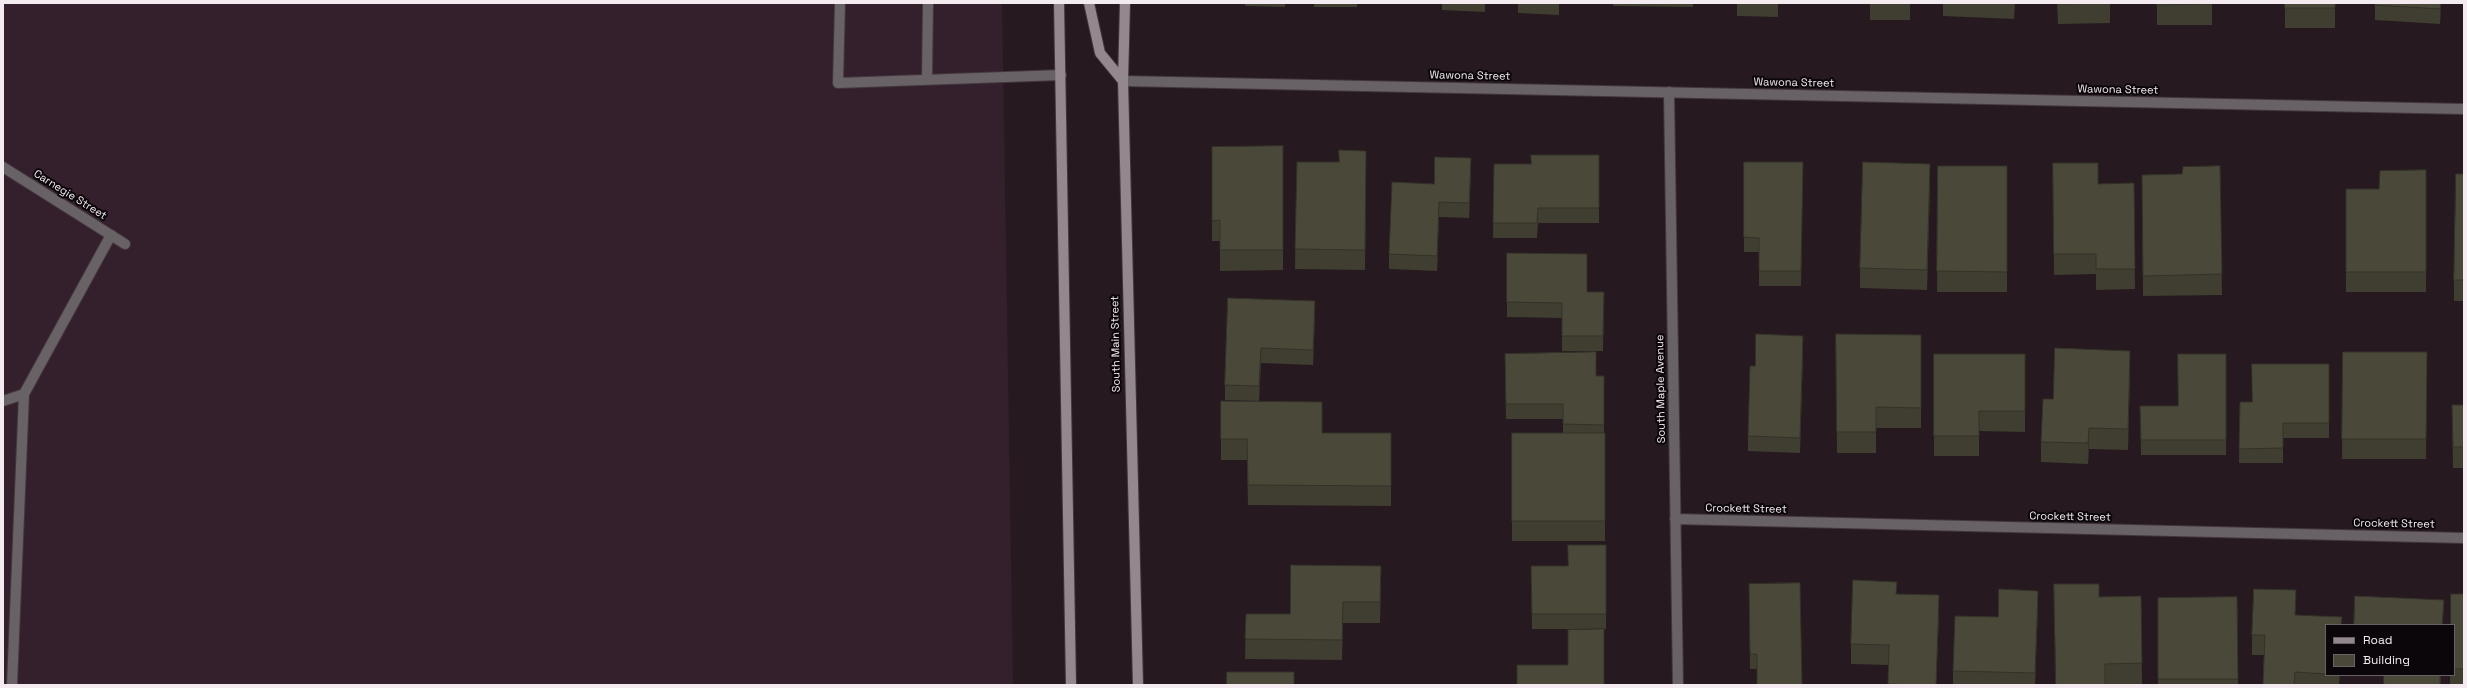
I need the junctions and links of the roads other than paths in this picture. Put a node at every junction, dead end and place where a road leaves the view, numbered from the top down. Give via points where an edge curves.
1 (840, 3) edge
2 (928, 3) edge
3 (1059, 3) edge
4 (1089, 3) edge
5 (1125, 3) edge
6 (1061, 74) junction
7 (927, 79) junction
8 (1123, 81) junction
9 (1669, 92) junction
10 (2464, 109) edge
11 (3, 167) edge
12 (111, 235) junction
13 (125, 244) dead end
14 (24, 394) junction
15 (3, 401) edge
16 (1675, 519) junction
17 (2464, 538) edge
18 (12, 685) edge
19 (1071, 685) edge
20 (1138, 685) edge
21 (1678, 685) edge

1 - 7 street via 838,84
2 - 7 street
3 - 6 main road
4 - 8 main road via 1100,52
5 - 8 main road, South Main Street
6 - 7 street
6 - 19 main road
8 - 9 street, Wawona Street
8 - 20 main road, South Main Street
9 - 10 street, Wawona Street
9 - 16 street, South Maple Avenue
11 - 12 street, Carnegie Street
12 - 13 street, Carnegie Street
12 - 14 street
14 - 15 street
14 - 18 street
16 - 17 street, Crockett Street
16 - 21 street, South Maple Avenue

